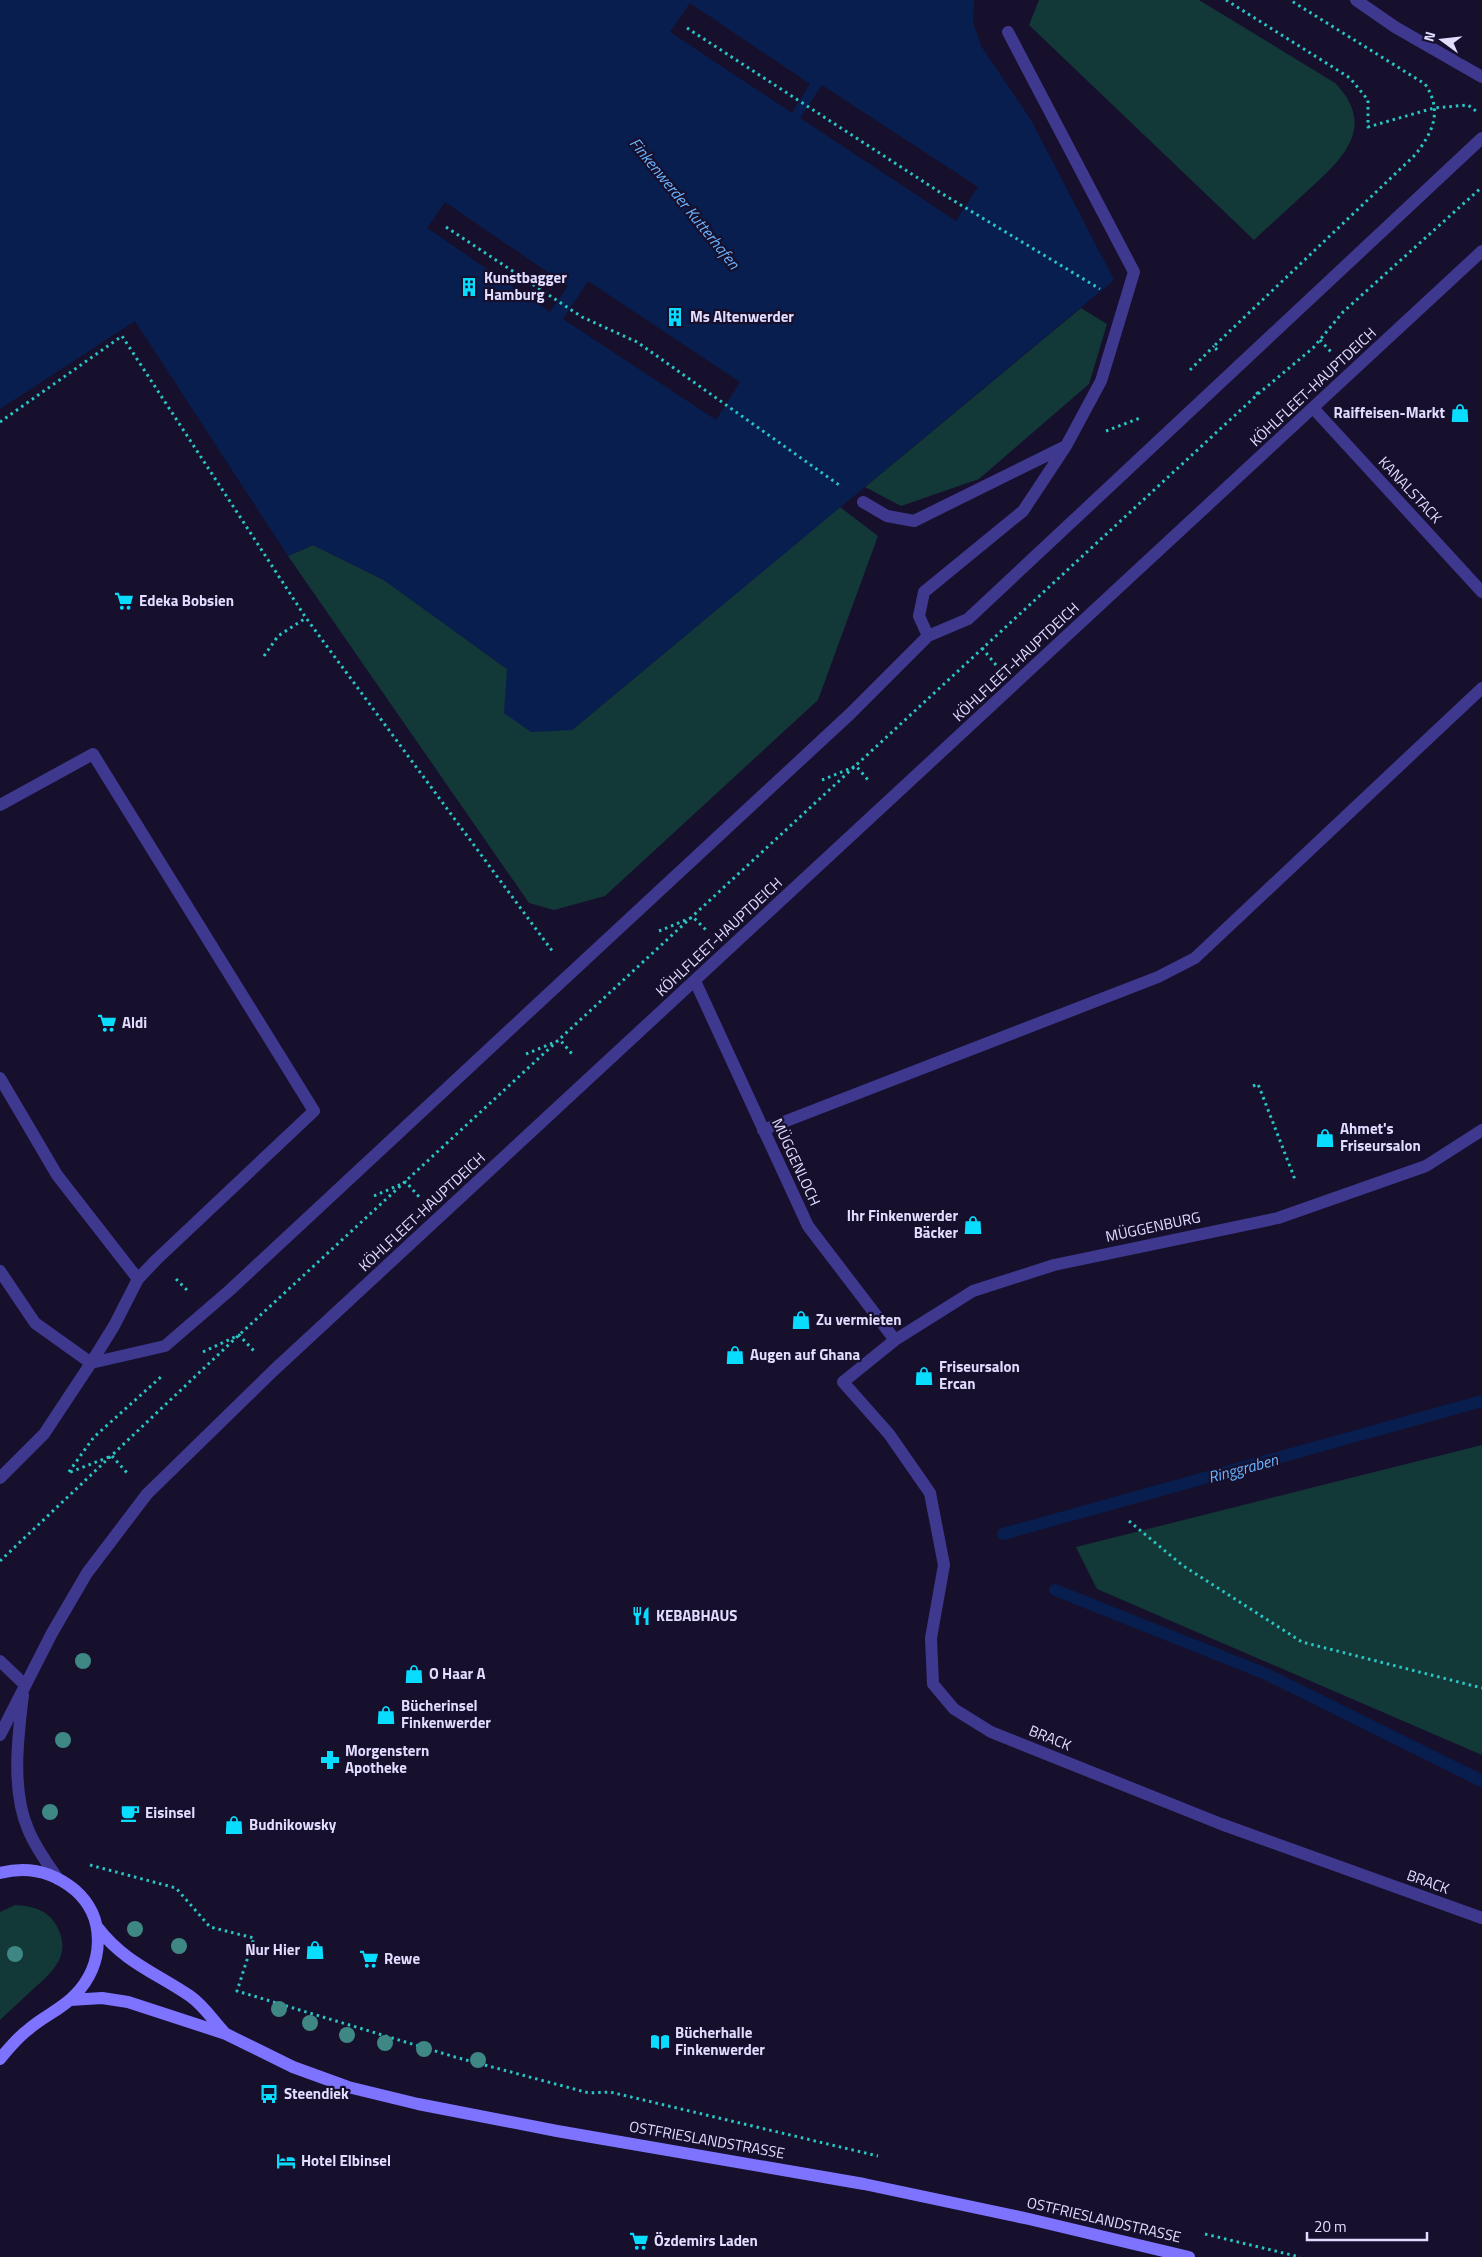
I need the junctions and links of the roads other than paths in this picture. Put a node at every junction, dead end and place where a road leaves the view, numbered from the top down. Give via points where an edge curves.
1 (1356, 0) edge
2 (1008, 32) dead end
3 (1482, 77) edge
4 (1482, 138) edge
5 (1482, 251) edge
6 (1314, 409) junction
7 (1066, 446) junction
8 (862, 502) road end
9 (1482, 592) edge
10 (928, 636) junction
11 (1482, 688) edge
12 (0, 805) edge
13 (695, 981) junction
14 (0, 1078) edge
15 (764, 1130) junction
16 (1482, 1130) edge
17 (0, 1271) edge
18 (138, 1279) junction
19 (895, 1340) junction
20 (91, 1363) junction
21 (843, 1382) joint
22 (0, 1478) edge
23 (0, 1661) edge
24 (24, 1685) junction
25 (0, 1735) edge
26 (0, 1873) edge
27 (58, 1879) junction
28 (1482, 1918) edge
29 (98, 1928) junction
30 (70, 2000) junction
31 (226, 2034) junction
32 (0, 2059) edge
33 (1190, 2257) edge

1 - 3 street
2 - 7 street via 1134,272 1100,380
4 - 10 street via 968,619
5 - 6 street, KÖHLFLEET-HAUPTDEICH
6 - 9 street, KANALSTACK
6 - 13 street, KÖHLFLEET-HAUPTDEICH
7 - 8 street via 914,521 887,516
7 - 10 street via 1023,510 924,592 919,616
10 - 20 street via 850,714 208,1309 165,1346
11 - 15 street via 1195,958 1158,977
12 - 18 street via 93,754 314,1111
13 - 15 street, MÜGGENLOCH
13 - 24 street, KÖHLFLEET-HAUPTDEICH via 273,1371 147,1494 87,1573
14 - 18 street via 57,1175
15 - 19 street, MÜGGENLOCH via 808,1226
16 - 19 street, MÜGGENBURG via 1426,1166 1278,1218 1054,1265 974,1291
17 - 20 street via 35,1323
18 - 20 street
19 - 21 street, MÜGGENBURG
20 - 22 street via 44,1434
21 - 28 street, BRACK via 889,1434 930,1493 944,1565 931,1638 933,1684 954,1709 991,1732 1212,1820
23 - 24 street
24 - 25 street, KÖHLFLEET-HAUPTDEICH
24 - 27 street, KÖHLFLEET-HAUPTDEICH via 17,1741 22,1808 33,1840
26 - 27 street via 28,1869
27 - 29 street via 84,1898
29 - 30 street via 99,1939 92,1967
29 - 31 street, OSTFRIESLANDSTRASSE via 126,1958 192,1997
30 - 31 street, OSTFRIESLANDSTRASSE via 102,1998 128,2002
30 - 32 street via 30,2028
31 - 33 street, OSTFRIESLANDSTRASSE via 293,2067 348,2086 418,2104 864,2184

